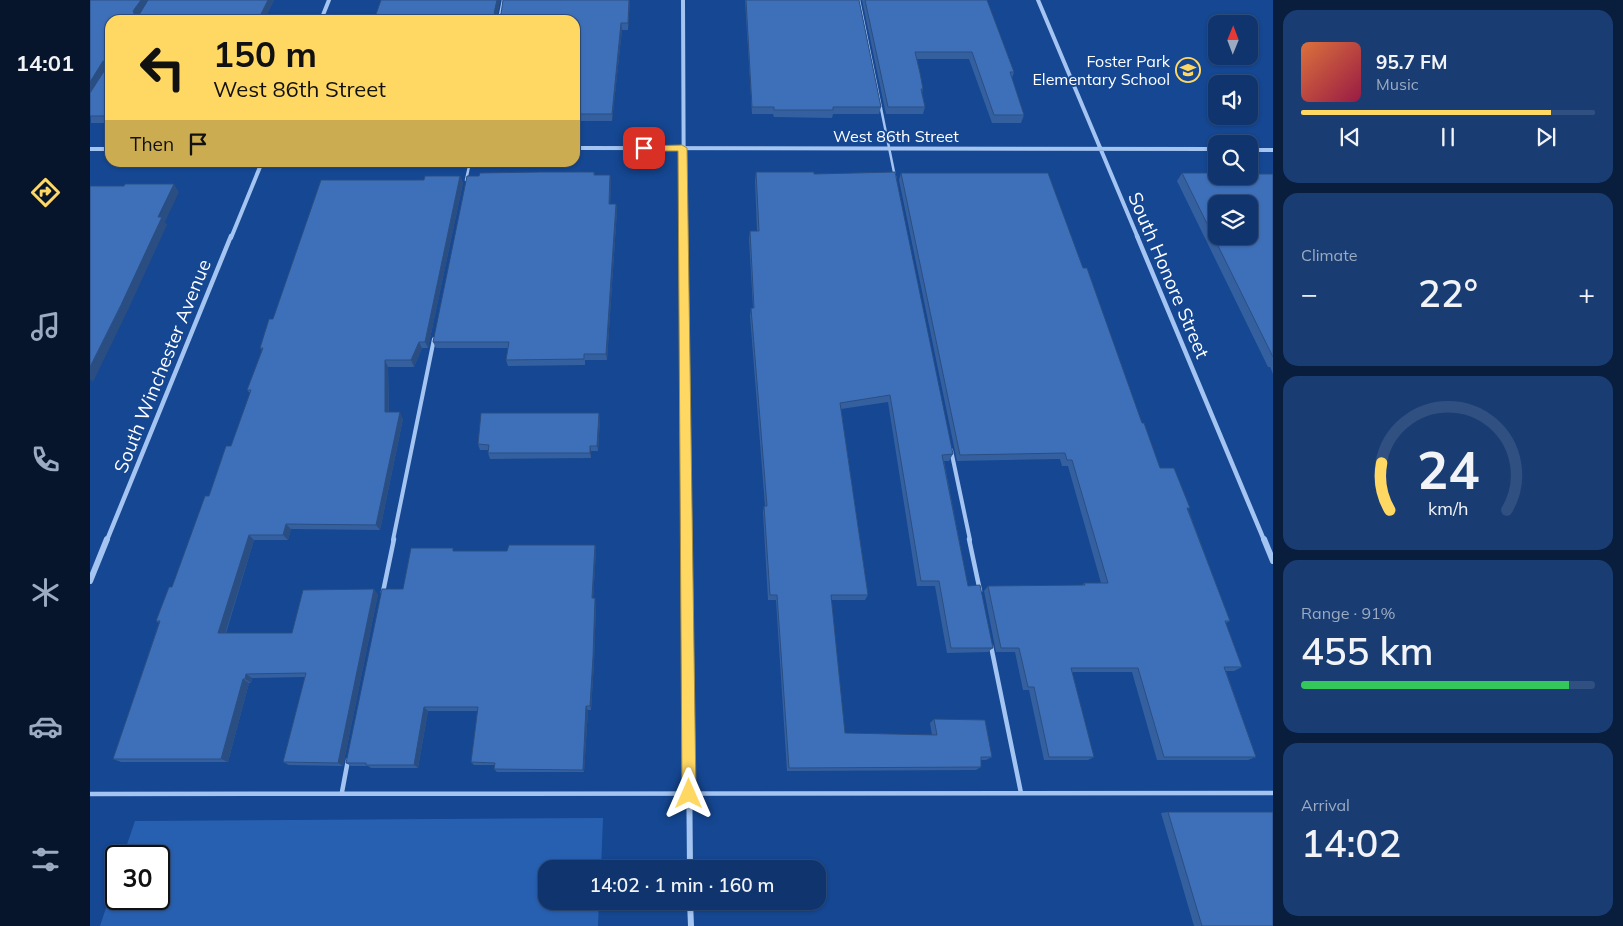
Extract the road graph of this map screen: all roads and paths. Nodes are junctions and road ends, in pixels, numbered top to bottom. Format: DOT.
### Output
graph roads {
  1 [pos="329,0"];
  2 [pos="503,0"];
  3 [pos="683,0"];
  4 [pos="859,0"];
  5 [pos="1038,0"];
  6 [pos="323,15"];
  7 [pos="500,15"];
  8 [pos="580,148"];
  9 [pos="682,148"];
  10 [pos="90,149"];
  11 [pos="105,149"];
  12 [pos="890,149"];
  13 [pos="1100,149"];
  14 [pos="1208,150"];
  15 [pos="1258,150"];
  16 [pos="1273,150"];
  17 [pos="260,167"];
  18 [pos="469,167"];
  19 [pos="896,182"];
  20 [pos="466,183"];
  21 [pos="434,338"];
  22 [pos="950,444"];
  23 [pos="1273,561"];
  24 [pos="90,581"];
  25 [pos="381,599"];
  26 [pos="981,599"];
  27 [pos="989,638"];
  28 [pos="350,754"];
  29 [pos="342,792"];
  30 [pos="1021,793"];
  31 [pos="1273,793"];
  32 [pos="90,794"];
  33 [pos="689,794"];
  34 [pos="690,860"];
  35 [pos="690,910"];
  36 [pos="691,926"];
  1 -- 6 [label="street"];
  2 -- 7 [label="lane"];
  3 -- 9 [label="street"];
  4 -- 12 [label="lane"];
  5 -- 13 [label="street, South Honore Street"];
  8 -- 9 [label="street, West 86th Street"];
  9 -- 12 [label="street, West 86th Street"];
  9 -- 33 [label="street"];
  10 -- 11 [label="street"];
  12 -- 13 [label="street, West 86th Street"];
  12 -- 19 [label="lane"];
  13 -- 14 [label="street, West 86th Street"];
  13 -- 23 [label="street, South Honore Street"];
  15 -- 16 [label="street"];
  17 -- 24 [label="street, South Winchester Avenue"];
  18 -- 20 [label="lane"];
  21 -- 25 [label="lane"];
  22 -- 26 [label="lane"];
  27 -- 30 [label="lane"];
  28 -- 29 [label="lane"];
  29 -- 32 [label="lane"];
  29 -- 33 [label="lane"];
  30 -- 31 [label="lane"];
  30 -- 33 [label="lane"];
  33 -- 34 [label="street"];
  35 -- 36 [label="street"];
}
